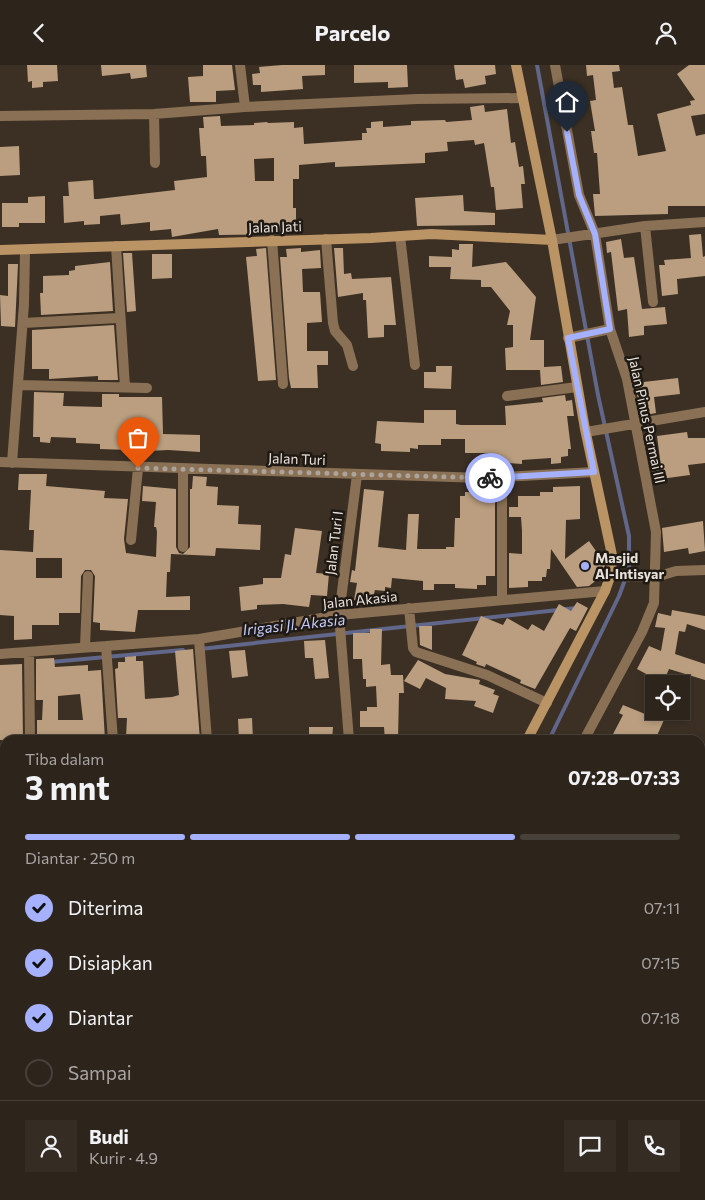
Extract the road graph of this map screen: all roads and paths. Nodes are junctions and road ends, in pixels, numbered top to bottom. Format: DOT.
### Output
graph roads {
  1 [pos="240,65"];
  2 [pos="516,65"];
  3 [pos="555,65"];
  4 [pos="523,98"];
  5 [pos="245,107"];
  6 [pos="154,114"];
  7 [pos="0,116"];
  8 [pos="155,163"];
  9 [pos="705,222"];
  10 [pos="644,226"];
  11 [pos="595,234"];
  12 [pos="400,236"];
  13 [pos="326,239"];
  14 [pos="272,240"];
  15 [pos="556,240"];
  16 [pos="116,246"];
  17 [pos="0,250"];
  18 [pos="25,251"];
  19 [pos="653,302"];
  20 [pos="119,318"];
  21 [pos="23,323"];
  22 [pos="610,329"];
  23 [pos="571,337"];
  24 [pos="415,365"];
  25 [pos="353,366"];
  26 [pos="283,384"];
  27 [pos="18,385"];
  28 [pos="125,387"];
  29 [pos="147,387"];
  30 [pos="577,387"];
  31 [pos="507,396"];
  32 [pos="705,412"];
  33 [pos="635,421"];
  34 [pos="590,431"];
  35 [pos="0,462"];
  36 [pos="12,463"];
  37 [pos="138,468"];
  38 [pos="183,469"];
  39 [pos="594,472"];
  40 [pos="357,475"];
  41 [pos="502,477"];
  42 [pos="131,540"];
  43 [pos="183,547"];
  44 [pos="705,570"];
  45 [pos="88,576"];
  46 [pos="615,576"];
  47 [pos="656,577"];
  48 [pos="605,591"];
  49 [pos="502,599"];
  50 [pos="410,608"];
  51 [pos="339,615"];
  52 [pos="199,639"];
  53 [pos="106,645"];
  54 [pos="85,646"];
  55 [pos="28,651"];
  56 [pos="0,654"];
  57 [pos="547,703"];
  58 [pos="30,735"];
  59 [pos="113,735"];
  60 [pos="207,735"];
  61 [pos="350,735"];
  62 [pos="530,735"];
  63 [pos="587,735"];
  1 -- 5 [label="street"];
  2 -- 4 [label="street"];
  3 -- 11 [label="street, Jalan Pinus Permai III"];
  4 -- 5 [label="street"];
  4 -- 15 [label="street"];
  5 -- 6 [label="street"];
  6 -- 7 [label="street"];
  6 -- 8 [label="street"];
  9 -- 10 [label="street"];
  10 -- 11 [label="street"];
  10 -- 19 [label="street"];
  11 -- 15 [label="street"];
  11 -- 22 [label="street, Jalan Pinus Permai III"];
  12 -- 13 [label="street, Jalan Jati"];
  12 -- 15 [label="street, Jalan Jati"];
  12 -- 24 [label="street"];
  13 -- 14 [label="street, Jalan Jati"];
  13 -- 25 [label="street"];
  14 -- 16 [label="street, Jalan Jati"];
  14 -- 26 [label="street"];
  15 -- 23 [label="street"];
  16 -- 18 [label="street, Jalan Jati"];
  16 -- 20 [label="street"];
  17 -- 18 [label="street, Jalan Jati"];
  18 -- 21 [label="street"];
  20 -- 21 [label="street"];
  20 -- 28 [label="street"];
  21 -- 27 [label="street"];
  22 -- 23 [label="street"];
  22 -- 33 [label="street, Jalan Pinus Permai III"];
  23 -- 30 [label="street"];
  27 -- 28 [label="street"];
  27 -- 36 [label="street"];
  28 -- 29 [label="street"];
  30 -- 31 [label="street"];
  30 -- 34 [label="street"];
  32 -- 33 [label="street"];
  33 -- 34 [label="street"];
  33 -- 47 [label="street, Jalan Pinus Permai III"];
  34 -- 39 [label="street"];
  35 -- 36 [label="street, Jalan Turi"];
  36 -- 37 [label="street, Jalan Turi"];
  37 -- 38 [label="street, Jalan Turi"];
  37 -- 42 [label="street"];
  38 -- 40 [label="street, Jalan Turi"];
  38 -- 43 [label="street"];
  39 -- 41 [label="street, Jalan Turi"];
  39 -- 46 [label="street"];
  40 -- 41 [label="street, Jalan Turi"];
  40 -- 51 [label="street, Jalan Turi I"];
  41 -- 49 [label="street"];
  44 -- 47 [label="street"];
  45 -- 54 [label="street"];
  46 -- 47 [label="street"];
  46 -- 48 [label="street"];
  47 -- 63 [label="street, Jalan Pinus Permai III"];
  48 -- 49 [label="street, Jalan Akasia"];
  48 -- 57 [label="street"];
  49 -- 50 [label="street, Jalan Akasia"];
  50 -- 51 [label="street, Jalan Akasia"];
  50 -- 57 [label="street"];
  51 -- 52 [label="street, Jalan Akasia"];
  51 -- 61 [label="street, Jalan Turi I"];
  52 -- 53 [label="street, Jalan Akasia"];
  52 -- 60 [label="street"];
  53 -- 54 [label="street, Jalan Akasia"];
  53 -- 59 [label="street"];
  54 -- 55 [label="street, Jalan Akasia"];
  55 -- 56 [label="street, Jalan Akasia"];
  55 -- 58 [label="street"];
  57 -- 62 [label="street"];
}
